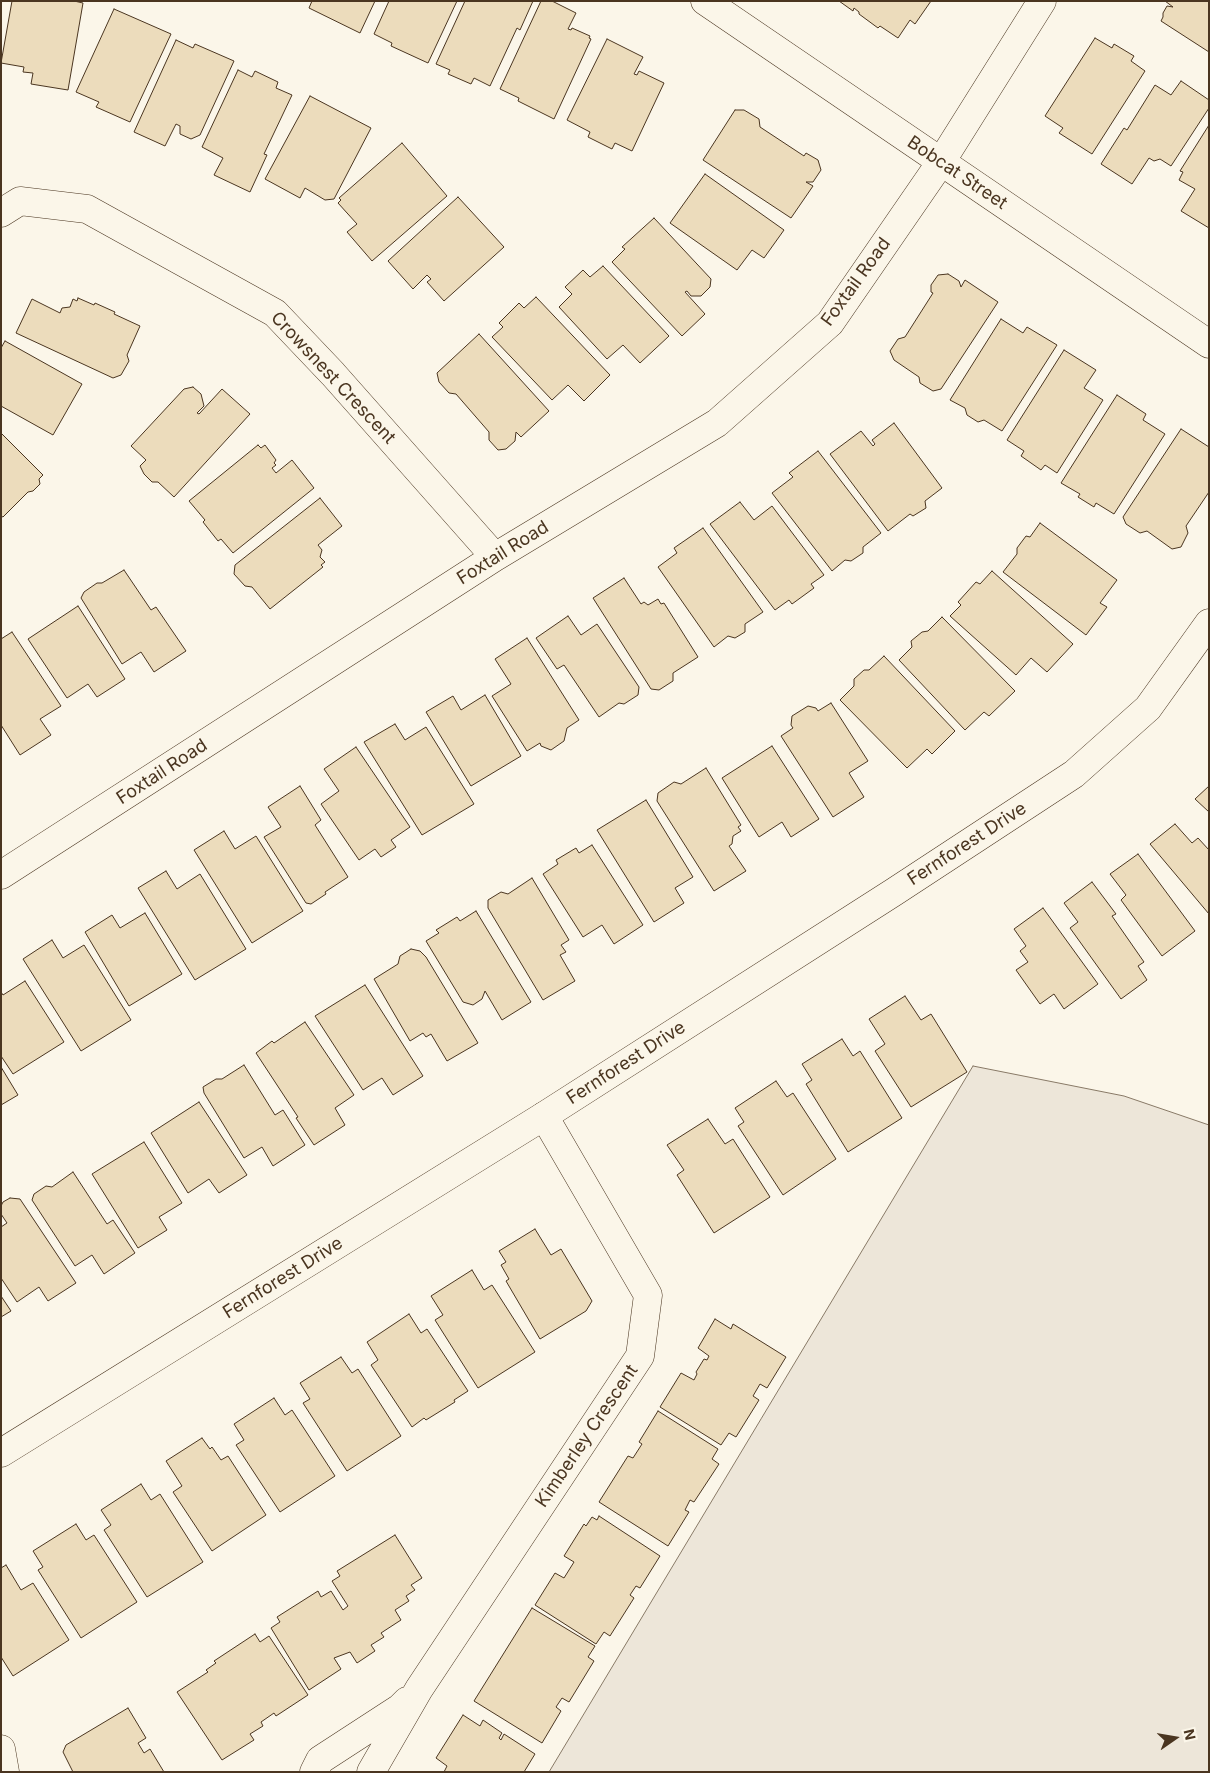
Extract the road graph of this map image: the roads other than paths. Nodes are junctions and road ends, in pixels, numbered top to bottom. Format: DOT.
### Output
graph roads {
  1 [pos="706,1"];
  2 [pos="1042,1"];
  3 [pos="941,162"];
  4 [pos="1,213"];
  5 [pos="1209,344"];
  6 [pos="496,557"];
  7 [pos="1209,623"];
  8 [pos="1,875"];
  9 [pos="544,1116"];
  10 [pos="1,1453"];
  11 [pos="419,1689"];
  12 [pos="1,1749"];
  13 [pos="5,1772"];
  14 [pos="314,1772"];
  15 [pos="371,1772"];
  1 -- 3 [label="street, Bobcat Street"];
  2 -- 3 [label="street, Foxtail Road"];
  3 -- 5 [label="street, Bobcat Street"];
  3 -- 6 [label="street, Foxtail Road"];
  4 -- 6 [label="street, Crowsnest Crescent"];
  6 -- 8 [label="street, Foxtail Road"];
  7 -- 9 [label="street, Fernforest Drive"];
  9 -- 10 [label="street, Fernforest Drive"];
  9 -- 11 [label="street, Kimberley Crescent"];
  11 -- 14 [label="street, Kimberley Crescent"];
  11 -- 15 [label="street, Kimberley Crescent"];
  12 -- 13 [label="street"];
}
